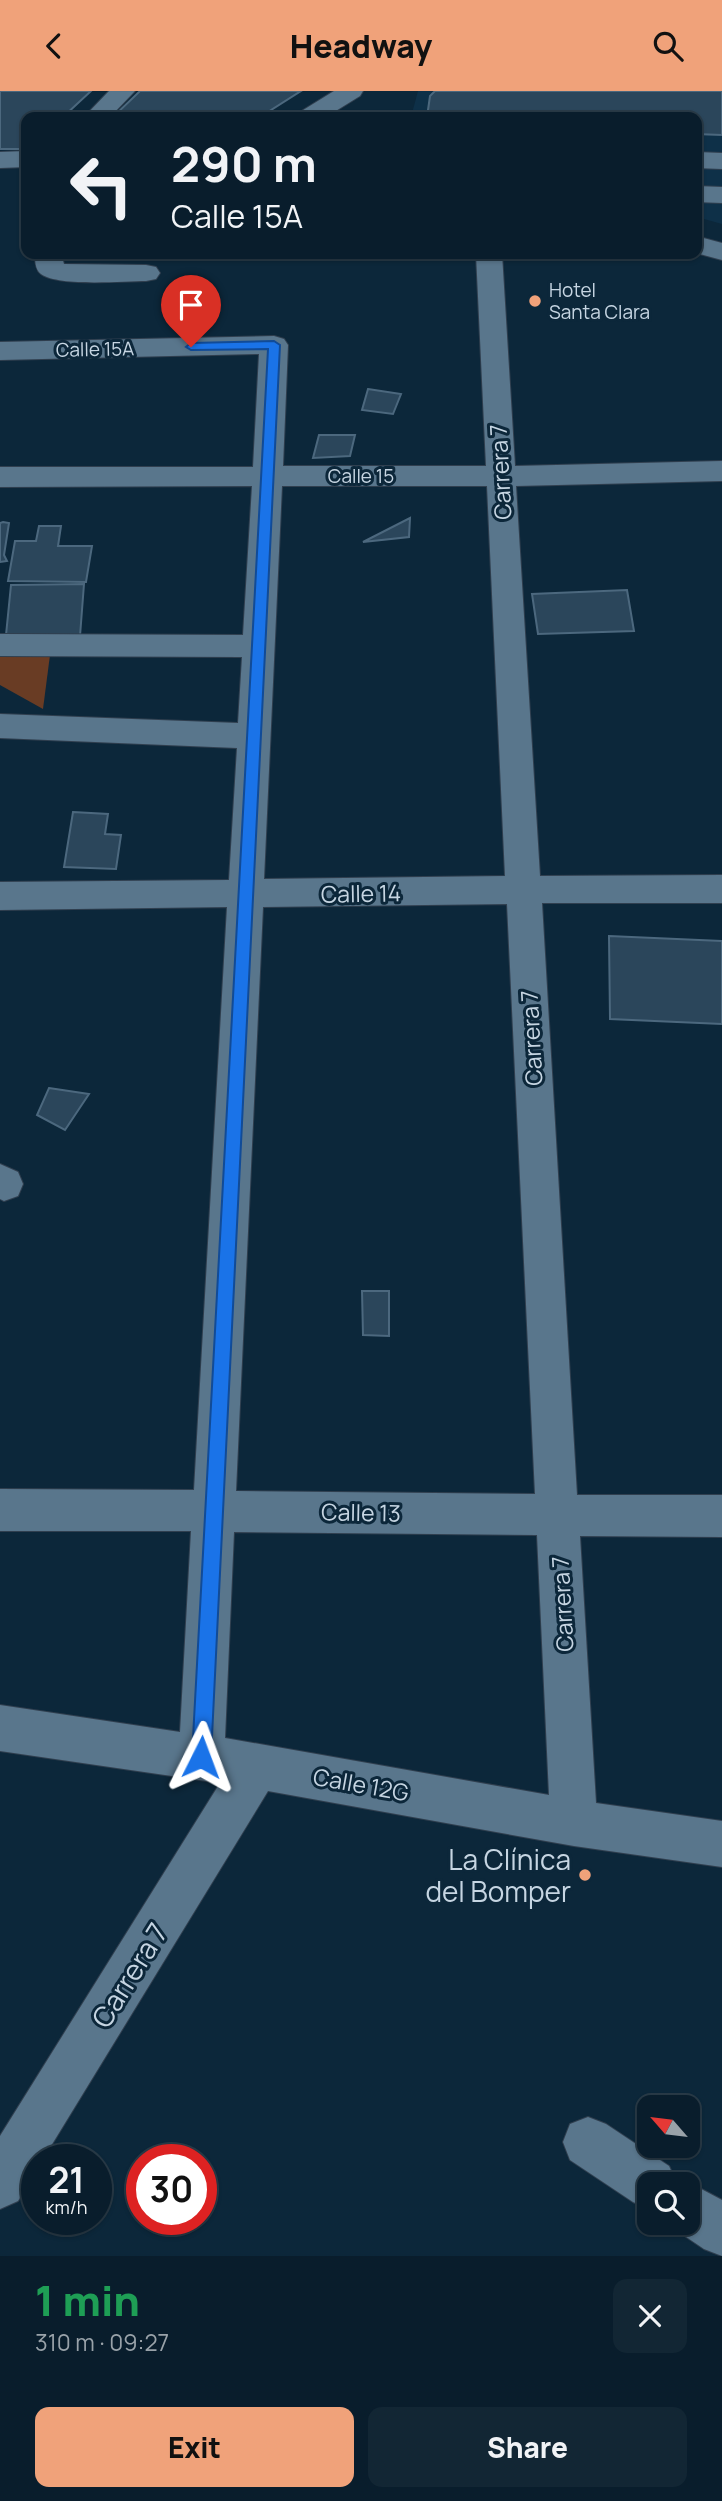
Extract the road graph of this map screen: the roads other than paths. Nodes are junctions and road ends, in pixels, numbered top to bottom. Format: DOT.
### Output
graph roads {
  1 [pos="122,91"];
  2 [pos="351,91"];
  3 [pos="101,112"];
  4 [pos="317,112"];
  5 [pos="21,159"];
  6 [pos="0,160"];
  7 [pos="702,160"];
  8 [pos="722,161"];
  9 [pos="702,194"];
  10 [pos="722,195"];
  11 [pos="702,246"];
  12 [pos="722,252"];
  13 [pos="49,259"];
  14 [pos="489,259"];
  15 [pos="146,273"];
  16 [pos="0,351"];
  17 [pos="722,471"];
  18 [pos="267,476"];
  19 [pos="500,476"];
  20 [pos="0,477"];
  21 [pos="0,645"];
  22 [pos="258,646"];
  23 [pos="0,726"];
  24 [pos="254,736"];
  25 [pos="523,888"];
  26 [pos="722,889"];
  27 [pos="245,895"];
  28 [pos="0,896"];
  29 [pos="213,1509"];
  30 [pos="0,1510"];
  31 [pos="557,1516"];
  32 [pos="722,1517"];
  33 [pos="0,1728"];
  34 [pos="201,1757"];
  35 [pos="257,1766"];
  36 [pos="574,1823"];
  37 [pos="722,1844"];
  38 [pos="588,2142"];
  39 [pos="637,2175"];
  40 [pos="0,2183"];
  41 [pos="700,2216"];
  42 [pos="722,2231"];
  1 -- 3 [label="street"];
  2 -- 4 [label="street"];
  5 -- 6 [label="street"];
  7 -- 8 [label="street"];
  9 -- 10 [label="street"];
  11 -- 12 [label="street"];
  13 -- 15 [label="street"];
  14 -- 19 [label="street, Carrera 7"];
  16 -- 18 [label="street, Calle 15A"];
  17 -- 19 [label="street, Calle 15"];
  18 -- 19 [label="street, Calle 15"];
  18 -- 20 [label="street, Calle 15"];
  18 -- 22 [label="street"];
  19 -- 25 [label="street, Carrera 7"];
  21 -- 22 [label="street"];
  22 -- 24 [label="street"];
  23 -- 24 [label="street"];
  24 -- 27 [label="street"];
  25 -- 26 [label="street, Calle 14"];
  25 -- 27 [label="street, Calle 14"];
  25 -- 31 [label="street, Carrera 7"];
  27 -- 28 [label="street, Calle 14"];
  27 -- 29 [label="street"];
  29 -- 30 [label="street, Calle 13"];
  29 -- 31 [label="street, Calle 13"];
  29 -- 34 [label="street"];
  31 -- 32 [label="street, Calle 13"];
  31 -- 36 [label="street, Carrera 7"];
  33 -- 34 [label="street, Calle 12G"];
  34 -- 35 [label="street, Calle 12G"];
  35 -- 36 [label="street, Calle 12G"];
  35 -- 40 [label="street, Carrera 7"];
  36 -- 37 [label="street, Calle 12G"];
  38 -- 39 [label="street"];
  41 -- 42 [label="street"];
}
